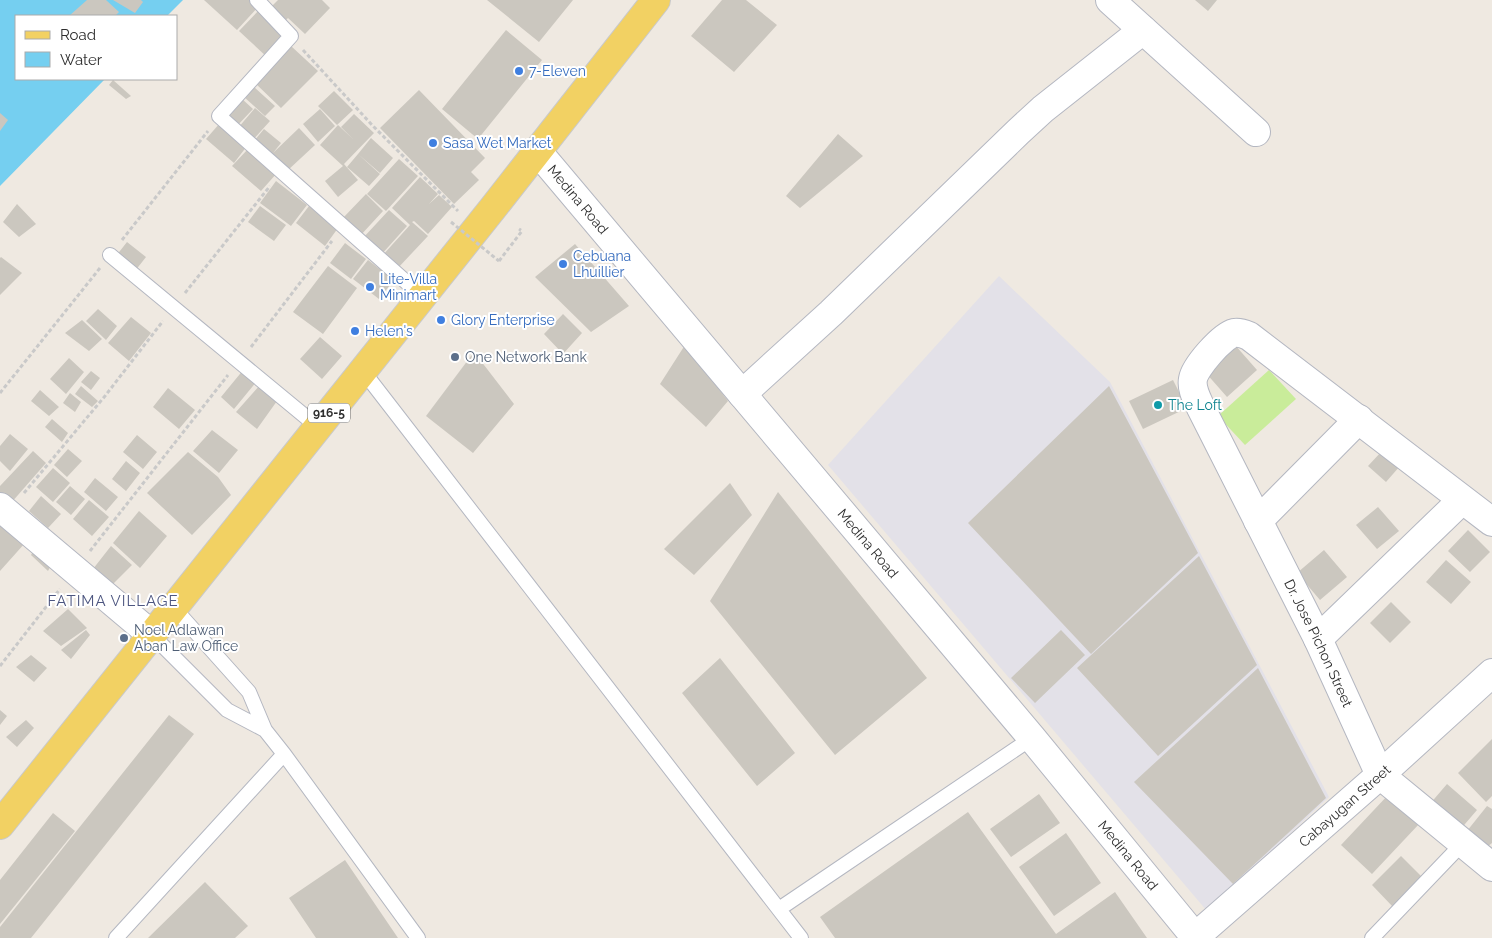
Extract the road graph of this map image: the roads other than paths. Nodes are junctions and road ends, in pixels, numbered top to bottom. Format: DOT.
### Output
graph roads {
  1 [pos="257,0"];
  2 [pos="656,0"];
  3 [pos="1110,0"];
  4 [pos="1143,30"];
  5 [pos="1256,132"];
  6 [pos="538,152"];
  7 [pos="110,255"];
  8 [pos="422,296"];
  9 [pos="363,371"];
  10 [pos="742,394"];
  11 [pos="1358,419"];
  12 [pos="318,427"];
  13 [pos="1462,500"];
  14 [pos="4,510"];
  15 [pos="1258,521"];
  16 [pos="1492,522"];
  17 [pos="174,608"];
  18 [pos="152,634"];
  19 [pos="1318,639"];
  20 [pos="1492,672"];
  21 [pos="265,730"];
  22 [pos="1032,738"];
  23 [pos="284,754"];
  24 [pos="1380,775"];
  25 [pos="0,825"];
  26 [pos="1462,844"];
  27 [pos="1492,867"];
  28 [pos="779,909"];
  29 [pos="1195,937"];
  30 [pos="116,938"];
  31 [pos="418,938"];
  32 [pos="801,938"];
  33 [pos="1372,938"];
  1 -- 8 [label="lane"];
  2 -- 6 [label="main road, 916-5"];
  3 -- 4 [label="street"];
  4 -- 5 [label="street"];
  4 -- 10 [label="street"];
  6 -- 8 [label="main road, 916-5"];
  6 -- 10 [label="street, Medina Road"];
  7 -- 12 [label="lane"];
  8 -- 9 [label="main road, 916-5"];
  9 -- 12 [label="main road, 916-5"];
  9 -- 28 [label="lane"];
  10 -- 22 [label="street, Medina Road"];
  11 -- 13 [label="street"];
  11 -- 15 [label="street"];
  11 -- 15 [label="street, Dr. Jose Pichon Street"];
  12 -- 17 [label="main road, 916-5"];
  13 -- 16 [label="street"];
  13 -- 19 [label="street"];
  14 -- 18 [label="street"];
  15 -- 19 [label="street, Dr. Jose Pichon Street"];
  17 -- 18 [label="main road, 916-5"];
  17 -- 21 [label="lane"];
  18 -- 21 [label="lane"];
  18 -- 25 [label="main road, 916-5"];
  19 -- 24 [label="street, Dr. Jose Pichon Street"];
  20 -- 24 [label="street, Cabayugan Street"];
  21 -- 23 [label="lane"];
  22 -- 28 [label="lane"];
  22 -- 29 [label="street, Medina Road"];
  23 -- 30 [label="lane"];
  23 -- 31 [label="lane"];
  24 -- 26 [label="street, Dr. Jose Pichon Street"];
  24 -- 29 [label="street, Cabayugan Street"];
  26 -- 27 [label="street, Dr. Jose Pichon Street"];
  26 -- 33 [label="lane"];
  28 -- 32 [label="lane"];
}
